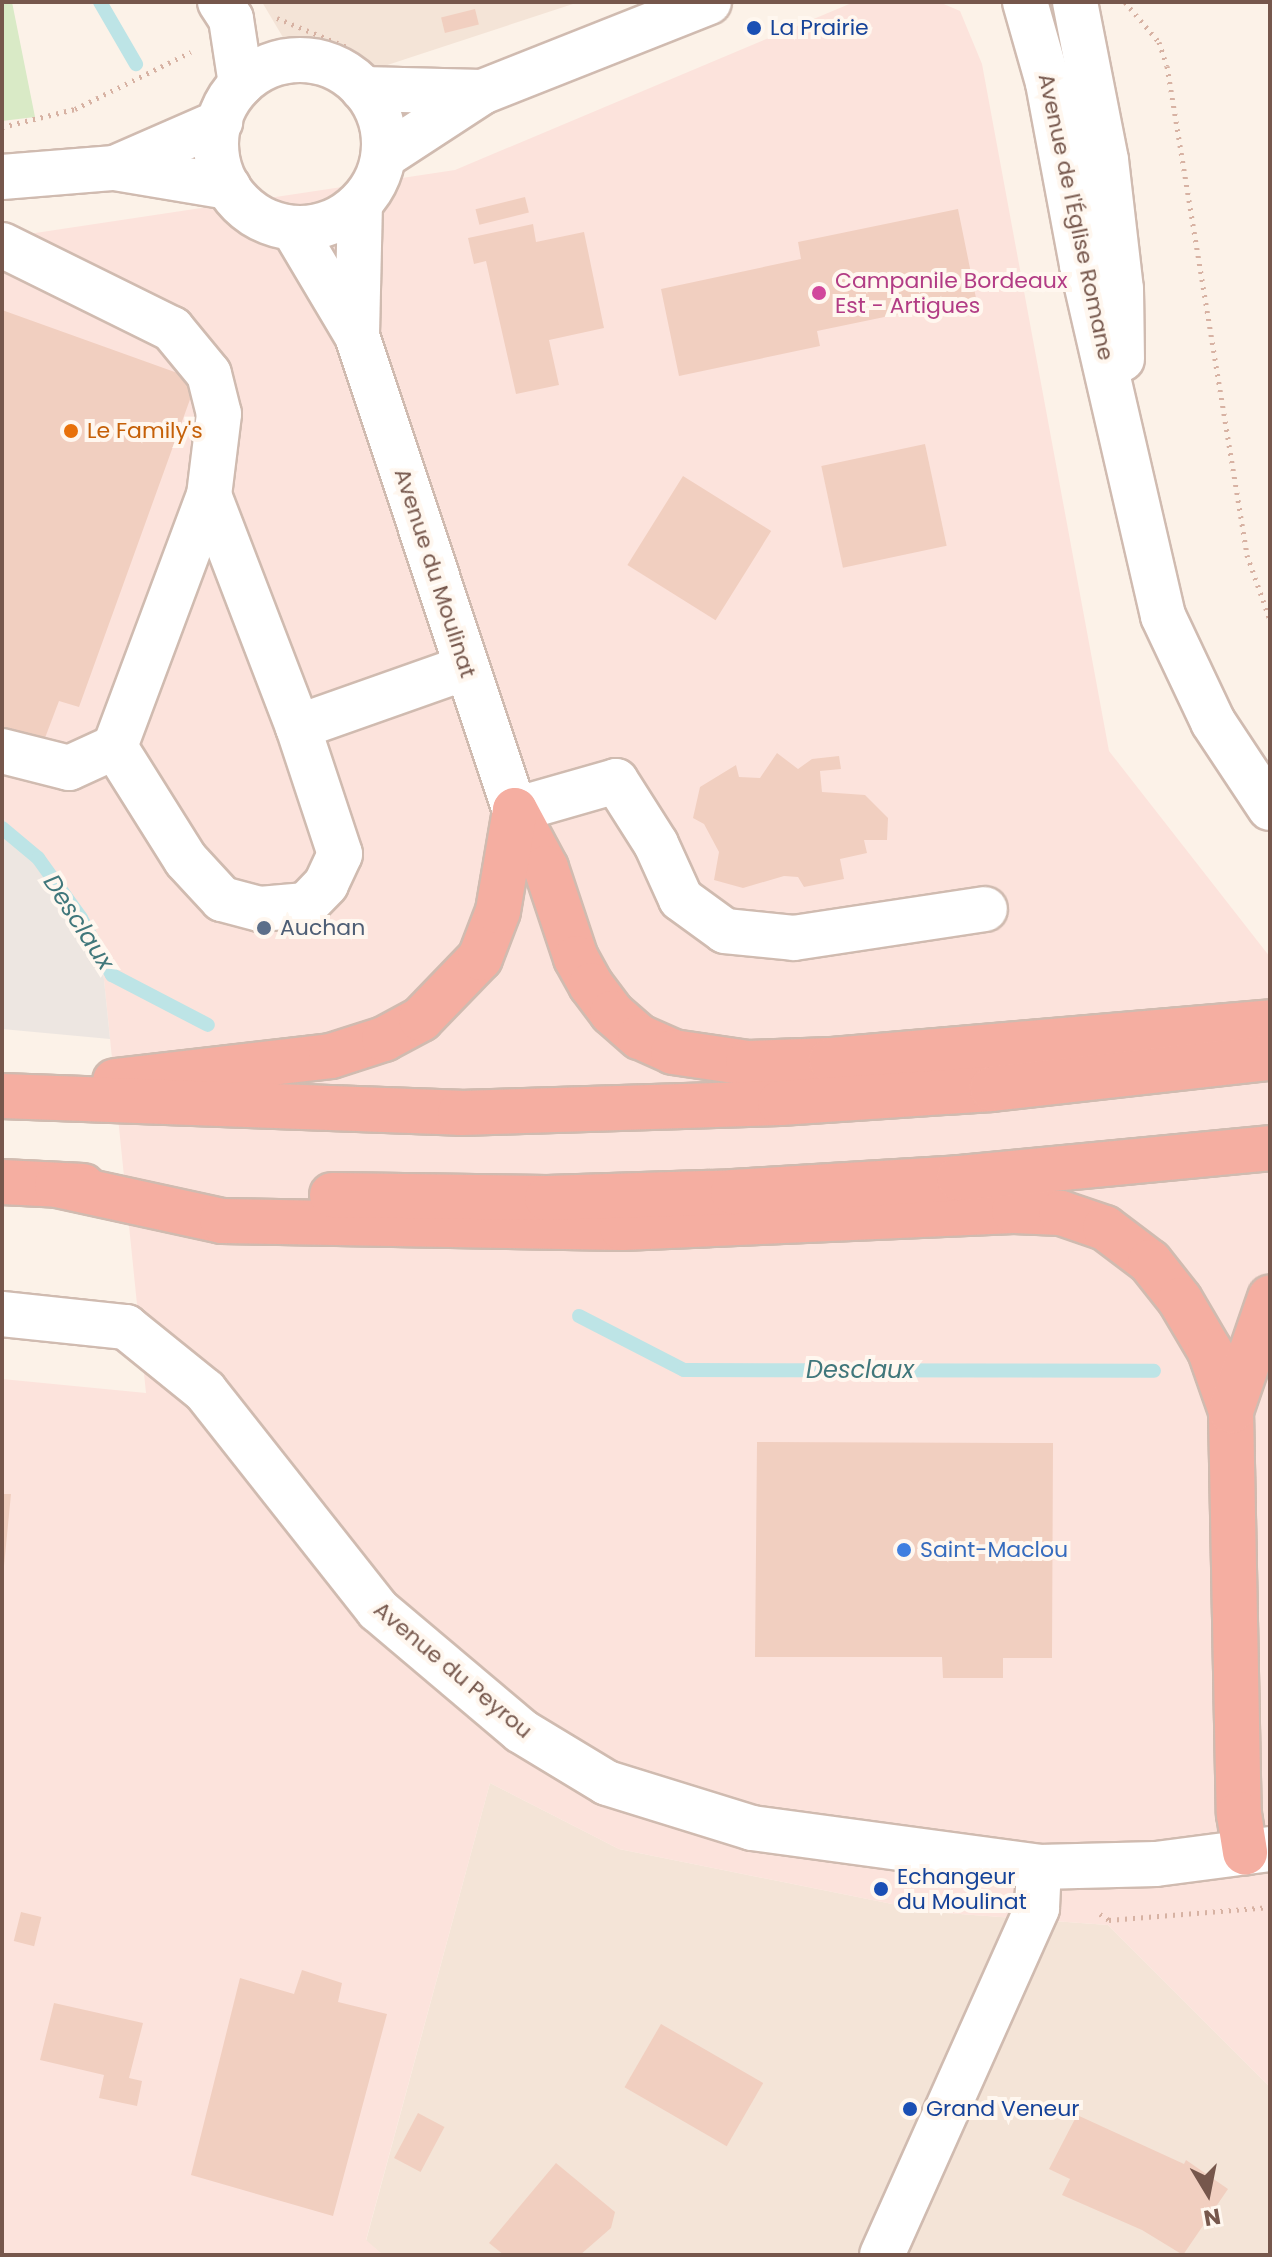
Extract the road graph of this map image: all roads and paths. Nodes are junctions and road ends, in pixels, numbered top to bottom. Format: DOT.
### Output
graph roads {
  1 [pos="709,2"];
  2 [pos="1025,2"];
  3 [pos="1075,2"];
  4 [pos="1125,2"];
  5 [pos="226,10"];
  6 [pos="296,60"];
  7 [pos="241,84"];
  8 [pos="363,89"];
  9 [pos="114,92"];
  10 [pos="482,92"];
  11 [pos="220,122"];
  12 [pos="2,127"];
  13 [pos="384,156"];
  14 [pos="115,168"];
  15 [pos="2,177"];
  16 [pos="228,187"];
  17 [pos="360,204"];
  18 [pos="293,228"];
  19 [pos="2,245"];
  20 [pos="357,336"];
  21 [pos="1123,433"];
  22 [pos="209,495"];
  23 [pos="1270,620"];
  24 [pos="467,667"];
  25 [pos="298,727"];
  26 [pos="115,747"];
  27 [pos="2,751"];
  28 [pos="1270,808"];
  29 [pos="515,810"];
  30 [pos="985,909"];
  31 [pos="1270,1022"];
  32 [pos="1270,1058"];
  33 [pos="2,1094"];
  34 [pos="1270,1148"];
  35 [pos="2,1182"];
  36 [pos="57,1185"];
  37 [pos="1270,1298"];
  38 [pos="2,1314"];
  39 [pos="1231,1411"];
  40 [pos="1258,1851"];
  41 [pos="1039,1867"];
  42 [pos="882,2255"];
  1 -- 10 [label="street"];
  2 -- 21 [label="street, Avenue de l'Église Romane"];
  3 -- 21 [label="street, Avenue de l'Église Romane"];
  4 -- 23 [label="path"];
  5 -- 6 [label="street"];
  5 -- 7 [label="street"];
  6 -- 7 [label="street"];
  6 -- 8 [label="street"];
  7 -- 11 [label="street"];
  8 -- 10 [label="street"];
  8 -- 13 [label="street"];
  9 -- 12 [label="path"];
  10 -- 13 [label="street"];
  11 -- 14 [label="street"];
  11 -- 16 [label="street"];
  13 -- 17 [label="street"];
  14 -- 15 [label="street"];
  14 -- 16 [label="street"];
  16 -- 18 [label="street"];
  17 -- 18 [label="street"];
  17 -- 20 [label="street, Avenue du Moulinat"];
  18 -- 20 [label="street, Avenue du Moulinat"];
  19 -- 22 [label="street"];
  20 -- 24 [label="street, Avenue du Moulinat"];
  21 -- 28 [label="street, Avenue de l'Église Romane"];
  22 -- 25 [label="street"];
  22 -- 26 [label="street"];
  24 -- 25 [label="street"];
  24 -- 29 [label="street, Avenue du Moulinat"];
  25 -- 26 [label="street"];
  26 -- 27 [label="street"];
  29 -- 30 [label="street"];
  29 -- 31 [label="highway"];
  29 -- 33 [label="highway"];
  32 -- 33 [label="highway"];
  34 -- 36 [label="highway"];
  35 -- 36 [label="highway"];
  36 -- 39 [label="highway"];
  37 -- 39 [label="highway"];
  38 -- 41 [label="street, Avenue du Peyrou"];
  39 -- 40 [label="highway"];
  40 -- 41 [label="street, Avenue du Peyrou"];
  41 -- 42 [label="street"];
}
